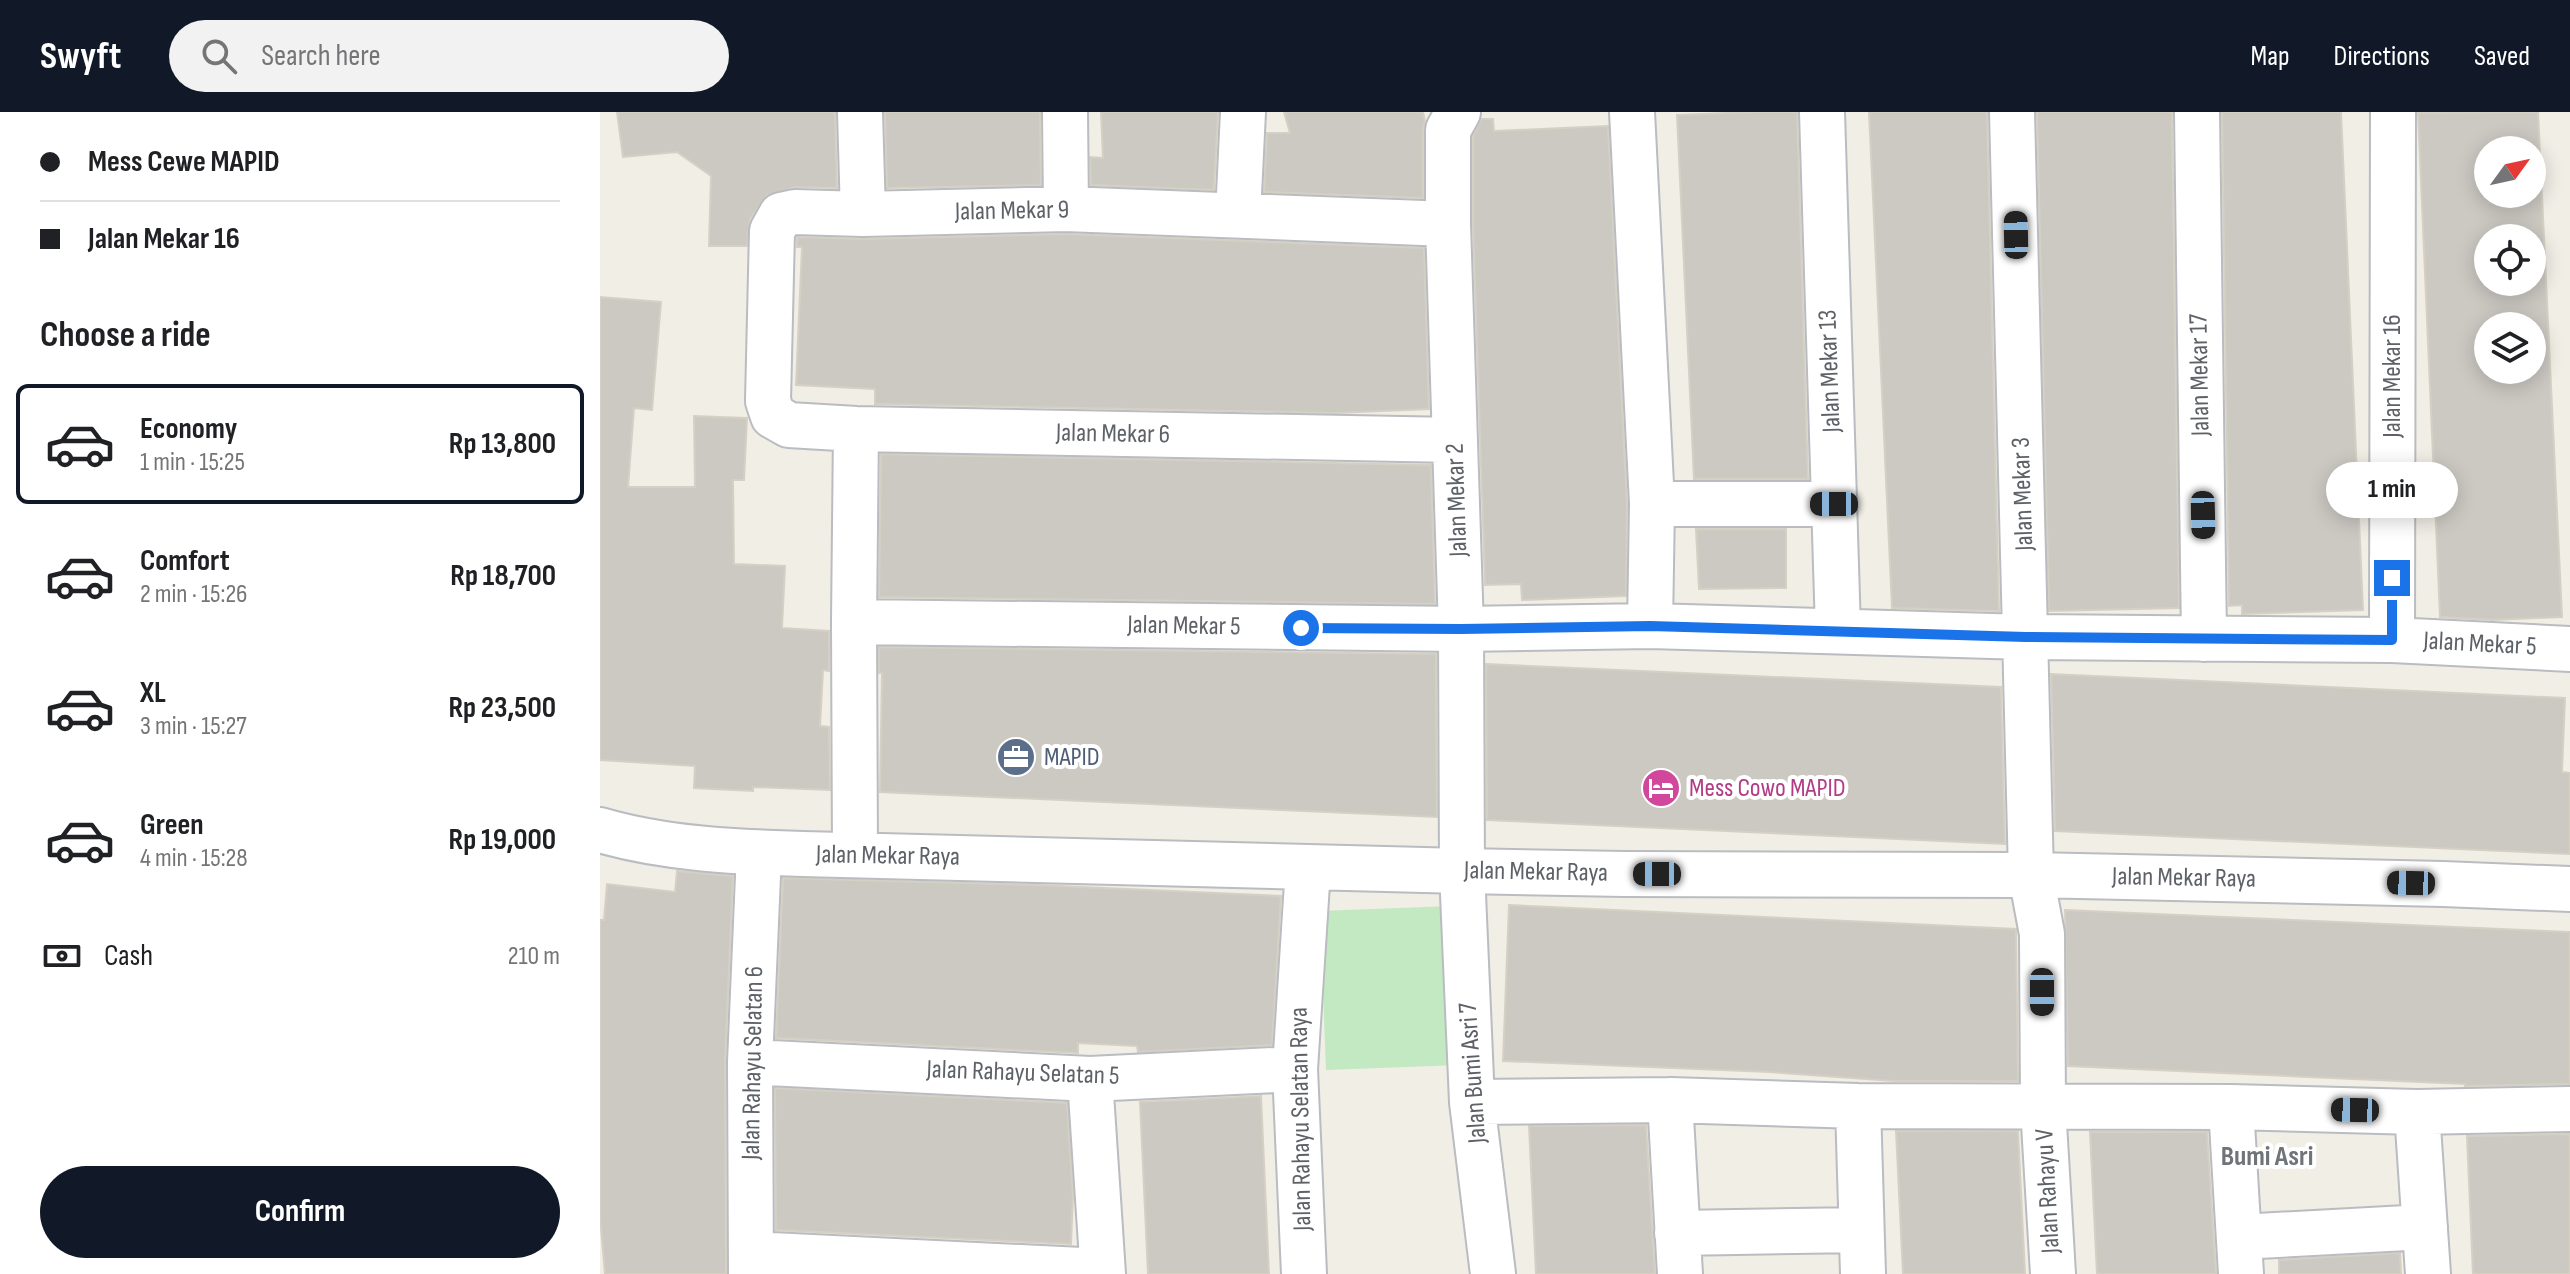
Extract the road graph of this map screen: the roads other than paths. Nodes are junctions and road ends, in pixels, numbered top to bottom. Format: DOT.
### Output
graph roads {
  1 [pos="860,112"];
  2 [pos="1065,112"];
  3 [pos="1243,112"];
  4 [pos="1632,112"];
  5 [pos="1822,112"];
  6 [pos="2012,112"];
  7 [pos="2197,112"];
  8 [pos="2393,112"];
  9 [pos="1453,121"];
  10 [pos="1066,209"];
  11 [pos="863,214"];
  12 [pos="1238,215"];
  13 [pos="1448,224"];
  14 [pos="773,416"];
  15 [pos="856,429"];
  16 [pos="1455,440"];
  17 [pos="1652,504"];
  18 [pos="1834,504"];
  19 [pos="854,622"];
  20 [pos="1650,626"];
  21 [pos="1461,629"];
  22 [pos="1838,630"];
  23 [pos="2026,637"];
  24 [pos="2204,639"];
  25 [pos="2392,640"];
  26 [pos="2570,649"];
  27 [pos="600,830"];
  28 [pos="759,853"];
  29 [pos="855,855"];
  30 [pos="1308,868"];
  31 [pos="1462,871"];
  32 [pos="2031,875"];
  33 [pos="2570,889"];
  34 [pos="750,1062"];
  35 [pos="1295,1069"];
  36 [pos="1090,1079"];
  37 [pos="1670,1100"];
  38 [pos="1472,1102"];
  39 [pos="1858,1106"];
  40 [pos="2043,1107"];
  41 [pos="2231,1107"];
  42 [pos="2570,1109"];
  43 [pos="2417,1112"];
  44 [pos="2425,1227"];
  45 [pos="1860,1230"];
  46 [pos="1678,1254"];
  47 [pos="2240,1255"];
  48 [pos="751,1264"];
  49 [pos="1103,1272"];
  50 [pos="1304,1274"];
  51 [pos="1493,1274"];
  52 [pos="1863,1274"];
  53 [pos="2053,1274"];
  54 [pos="2428,1274"];
  1 -- 11 [label="street"];
  2 -- 10 [label="street"];
  3 -- 12 [label="street"];
  4 -- 17 [label="street"];
  5 -- 18 [label="street, Jalan Mekar 13"];
  6 -- 23 [label="street, Jalan Mekar 3"];
  7 -- 24 [label="street, Jalan Mekar 17"];
  8 -- 25 [label="street, Jalan Mekar 16"];
  9 -- 13 [label="street, Jalan Mekar 2"];
  10 -- 11 [label="street, Jalan Mekar 9"];
  10 -- 12 [label="street, Jalan Mekar 9"];
  11 -- 14 [label="street, Jalan Mekar 9"];
  12 -- 13 [label="street, Jalan Mekar 9"];
  13 -- 16 [label="street, Jalan Mekar 2"];
  14 -- 15 [label="street, Jalan Mekar 6"];
  15 -- 16 [label="street, Jalan Mekar 6"];
  15 -- 19 [label="street"];
  16 -- 21 [label="street, Jalan Mekar 2"];
  17 -- 18 [label="street"];
  17 -- 20 [label="street"];
  18 -- 22 [label="street, Jalan Mekar 13"];
  19 -- 21 [label="street, Jalan Mekar 5"];
  19 -- 29 [label="street"];
  20 -- 21 [label="street, Jalan Mekar 5"];
  20 -- 22 [label="street, Jalan Mekar 5"];
  21 -- 31 [label="street, Jalan Mekar 2"];
  22 -- 23 [label="street, Jalan Mekar 5"];
  23 -- 24 [label="street, Jalan Mekar 5"];
  23 -- 32 [label="street, Jalan Mekar 3"];
  24 -- 25 [label="street, Jalan Mekar 5"];
  25 -- 26 [label="street, Jalan Mekar 5"];
  27 -- 28 [label="street, Jalan Mekar Raya"];
  28 -- 29 [label="street, Jalan Mekar Raya"];
  28 -- 34 [label="street, Jalan Rahayu Selatan 6"];
  29 -- 30 [label="street, Jalan Mekar Raya"];
  30 -- 31 [label="street, Jalan Mekar Raya"];
  30 -- 35 [label="street, Jalan Rahayu Selatan Raya"];
  31 -- 32 [label="street, Jalan Mekar Raya"];
  31 -- 38 [label="street, Jalan Bumi Asri 7"];
  32 -- 33 [label="street, Jalan Mekar Raya"];
  32 -- 40 [label="street, Jalan Rahayu V"];
  34 -- 36 [label="street, Jalan Rahayu Selatan 5"];
  34 -- 48 [label="street, Jalan Rahayu Selatan 6"];
  35 -- 36 [label="street, Jalan Rahayu Selatan 5"];
  35 -- 50 [label="street, Jalan Rahayu Selatan Raya"];
  36 -- 49 [label="street"];
  37 -- 38 [label="street"];
  37 -- 39 [label="street"];
  37 -- 46 [label="street"];
  38 -- 51 [label="street, Jalan Bumi Asri 7"];
  39 -- 40 [label="street"];
  39 -- 45 [label="street"];
  40 -- 41 [label="street"];
  40 -- 53 [label="street, Jalan Rahayu V"];
  41 -- 43 [label="street"];
  41 -- 47 [label="street"];
  42 -- 43 [label="street"];
  43 -- 44 [label="street"];
  44 -- 47 [label="street"];
  44 -- 54 [label="street"];
  45 -- 46 [label="street"];
  45 -- 52 [label="street"];
  48 -- 49 [label="street"];
}
